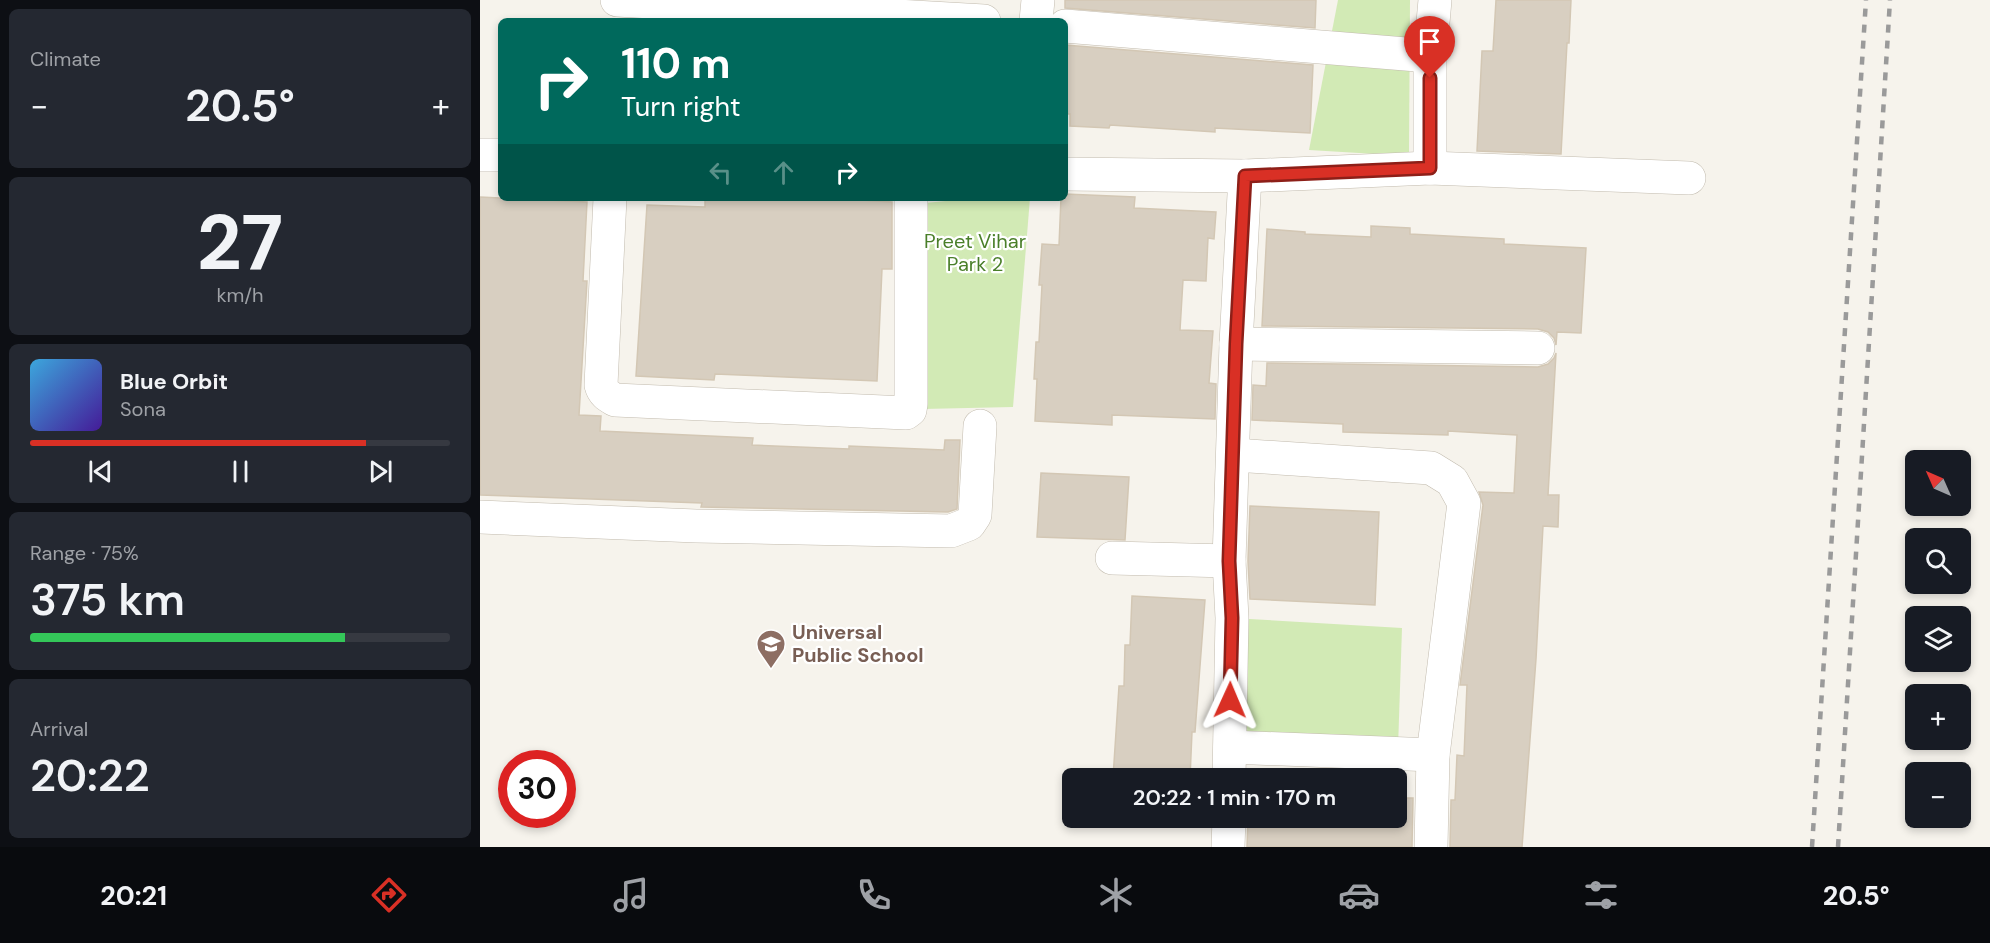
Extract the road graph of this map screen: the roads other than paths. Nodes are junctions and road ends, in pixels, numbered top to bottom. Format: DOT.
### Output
graph roads {
  1 [pos="617,0"];
  2 [pos="1038,0"];
  3 [pos="1435,0"];
  4 [pos="882,12"];
  5 [pos="617,18"];
  6 [pos="950,18"];
  7 [pos="1036,18"];
  8 [pos="1068,26"];
  9 [pos="1430,56"];
  10 [pos="480,154"];
  11 [pos="498,155"];
  12 [pos="1430,168"];
  13 [pos="1068,174"];
  14 [pos="1245,176"];
  15 [pos="1689,178"];
  16 [pos="610,201"];
  17 [pos="911,201"];
  18 [pos="1236,344"];
  19 [pos="1538,348"];
  20 [pos="980,426"];
  21 [pos="1234,455"];
  22 [pos="480,517"];
  23 [pos="1112,558"];
  24 [pos="1229,561"];
  25 [pos="1433,755"];
  26 [pos="1230,763"];
  27 [pos="1229,828"];
  28 [pos="1228,847"];
  29 [pos="1431,847"];
  1 -- 4 [label="street"];
  1 -- 5 [label="street"];
  2 -- 7 [label="street"];
  3 -- 9 [label="street"];
  4 -- 6 [label="street"];
  8 -- 9 [label="street"];
  9 -- 12 [label="street"];
  10 -- 11 [label="street"];
  12 -- 14 [label="street"];
  12 -- 15 [label="street"];
  13 -- 14 [label="street"];
  14 -- 18 [label="street"];
  16 -- 17 [label="street"];
  18 -- 19 [label="street"];
  18 -- 21 [label="street"];
  20 -- 22 [label="street"];
  21 -- 24 [label="street"];
  21 -- 25 [label="street"];
  23 -- 24 [label="street"];
  24 -- 26 [label="street"];
  25 -- 26 [label="street"];
  25 -- 29 [label="street"];
  27 -- 28 [label="street"];
}
